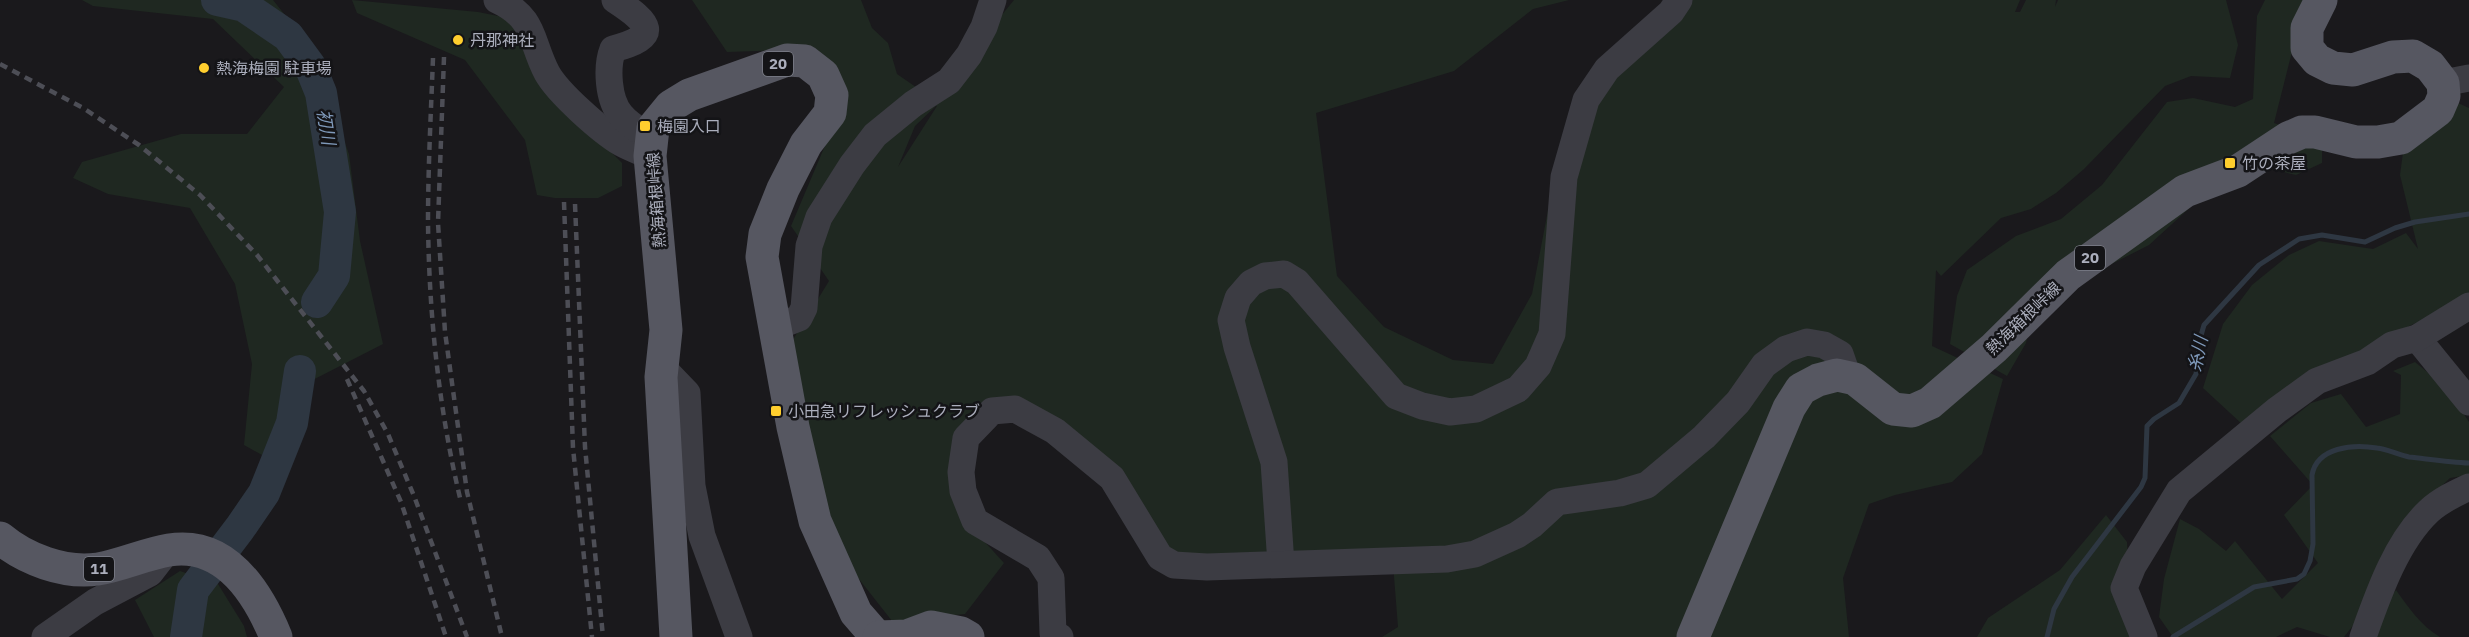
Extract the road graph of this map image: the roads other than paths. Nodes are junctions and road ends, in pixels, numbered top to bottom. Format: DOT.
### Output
graph roads {
  1 [pos="497,0"];
  2 [pos="615,0"];
  3 [pos="993,0"];
  4 [pos="1679,0"];
  5 [pos="2321,0"];
  6 [pos="2456,80"];
  7 [pos="651,148"];
  8 [pos="2469,306"];
  9 [pos="776,327"];
  10 [pos="2417,338"];
  11 [pos="662,367"];
  12 [pos="1848,377"];
  13 [pos="2469,402"];
  14 [pos="2469,487"];
  15 [pos="0,538"];
  16 [pos="167,551"];
  17 [pos="1281,564"];
  18 [pos="45,637"];
  19 [pos="276,637"];
  20 [pos="676,637"];
  21 [pos="739,637"];
  22 [pos="878,637"];
  23 [pos="968,637"];
  24 [pos="1060,637"];
  25 [pos="1693,637"];
  26 [pos="2144,637"];
  27 [pos="2363,637"];
  1 -- 7 [label="street"];
  2 -- 7 [label="street"];
  3 -- 9 [label="street"];
  4 -- 17 [label="street"];
  5 -- 6 [label="main road, 熱海箱根峠線 / 20"];
  6 -- 12 [label="main road, 熱海箱根峠線 / 20"];
  7 -- 9 [label="main road, 熱海箱根峠線 / 20"];
  7 -- 11 [label="main road, 熱海箱根峠線"];
  8 -- 10 [label="street"];
  9 -- 22 [label="main road, 熱海箱根峠線 / 20"];
  10 -- 13 [label="street"];
  10 -- 26 [label="street"];
  11 -- 20 [label="main road, 熱海箱根峠線"];
  11 -- 21 [label="street"];
  12 -- 17 [label="street"];
  12 -- 25 [label="main road"];
  14 -- 27 [label="street"];
  15 -- 16 [label="main road, 11"];
  16 -- 18 [label="street"];
  16 -- 19 [label="main road, 11"];
  17 -- 24 [label="street"];
  22 -- 23 [label="main road, 熱海箱根峠線 / 20"];
}
